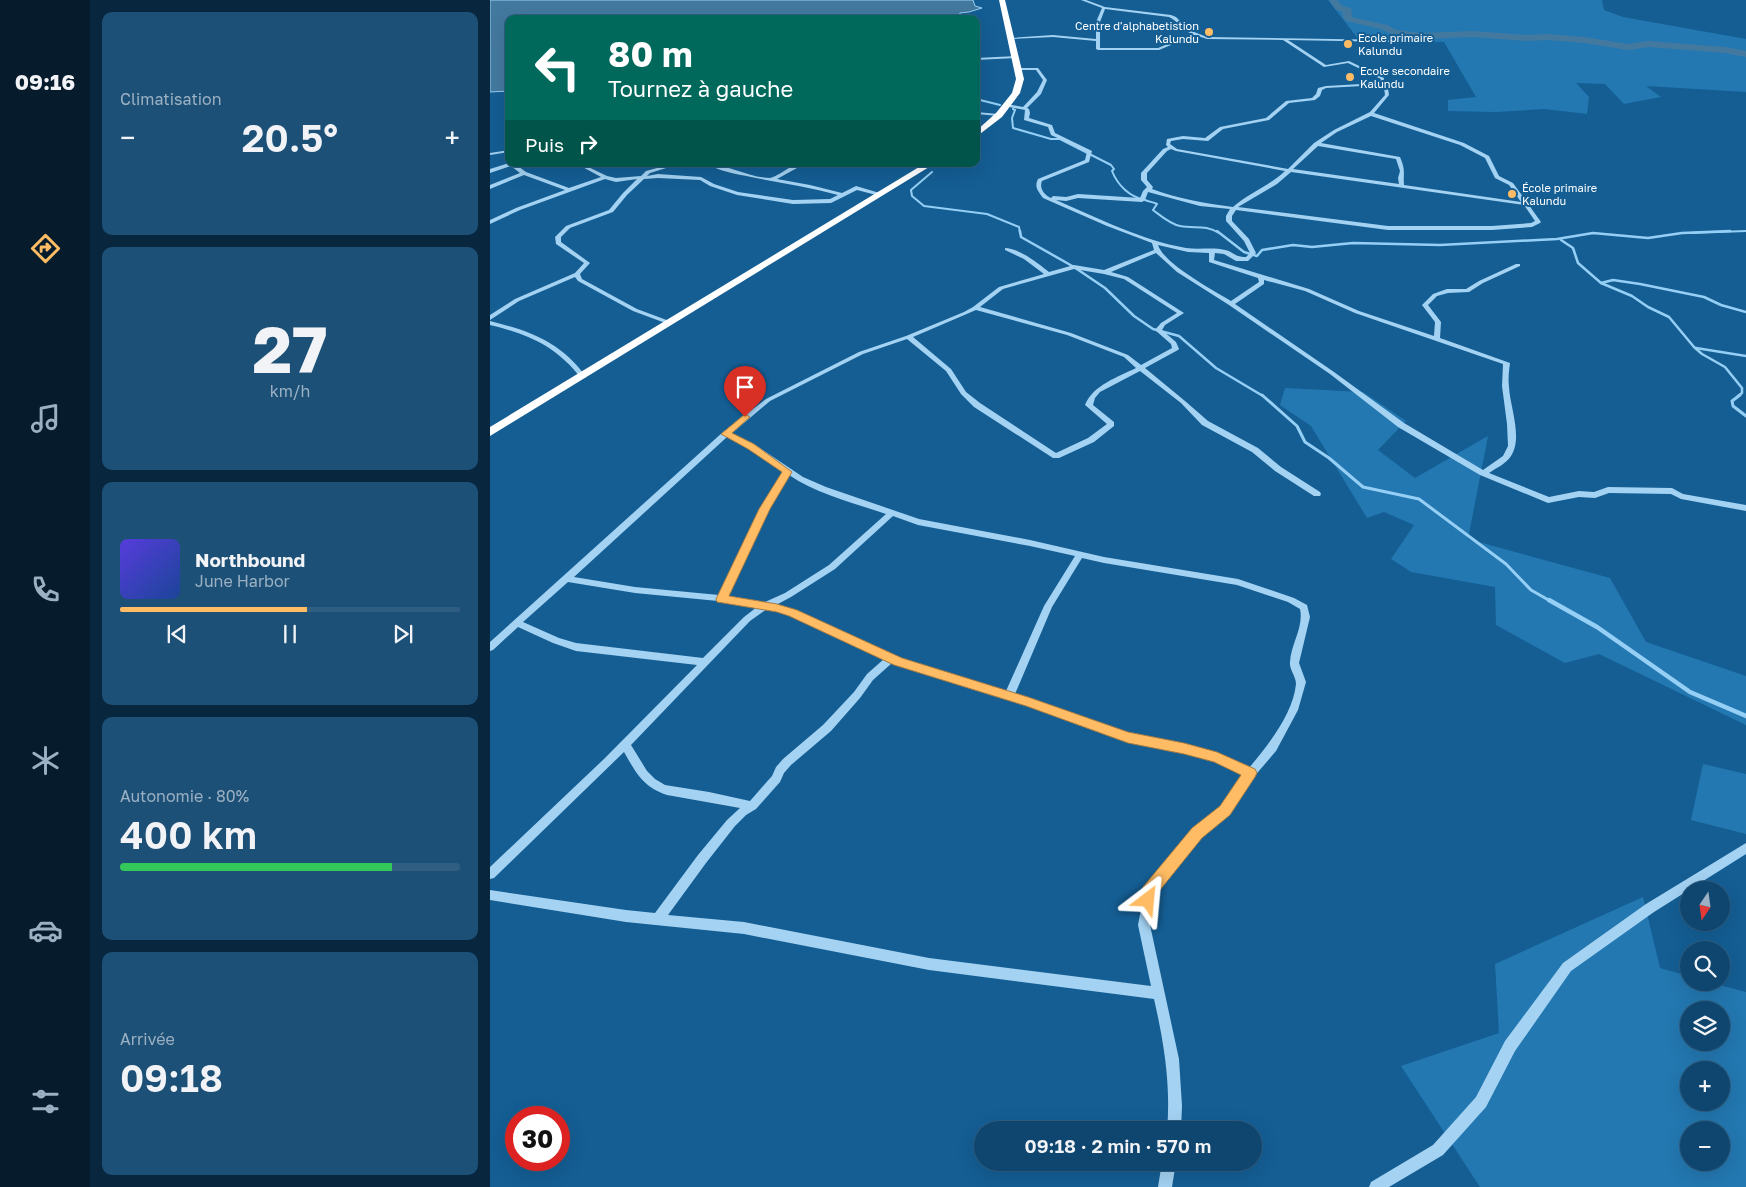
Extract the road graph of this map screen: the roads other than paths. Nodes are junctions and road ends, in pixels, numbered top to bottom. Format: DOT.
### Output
graph roads {
  1 [pos="1002,0"];
  2 [pos="1083,0"];
  3 [pos="1104,8"];
  4 [pos="1194,34"];
  5 [pos="1011,38"];
  6 [pos="1284,39"];
  7 [pos="1098,40"];
  8 [pos="1392,41"];
  9 [pos="1016,57"];
  10 [pos="980,58"];
  11 [pos="1017,69"];
  12 [pos="1381,84"];
  13 [pos="1006,106"];
  14 [pos="1024,108"];
  15 [pos="980,113"];
  16 [pos="1371,114"];
  17 [pos="999,115"];
  18 [pos="980,132"];
  19 [pos="1316,144"];
  20 [pos="1170,148"];
  21 [pos="505,152"];
  22 [pos="490,154"];
  23 [pos="505,166"];
  24 [pos="516,167"];
  25 [pos="585,167"];
  26 [pos="666,167"];
  27 [pos="720,167"];
  28 [pos="795,167"];
  29 [pos="925,167"];
  30 [pos="1290,170"];
  31 [pos="490,171"];
  32 [pos="524,173"];
  33 [pos="605,177"];
  34 [pos="640,179"];
  35 [pos="771,180"];
  36 [pos="490,187"];
  37 [pos="1402,187"];
  38 [pos="570,190"];
  39 [pos="1148,190"];
  40 [pos="880,194"];
  41 [pos="843,195"];
  42 [pos="1045,197"];
  43 [pos="1525,204"];
  44 [pos="1234,209"];
  45 [pos="490,222"];
  46 [pos="1154,242"];
  47 [pos="1007,249"];
  48 [pos="1157,251"];
  49 [pos="1212,251"];
  50 [pos="1518,265"];
  51 [pos="1105,272"];
  52 [pos="1047,273"];
  53 [pos="577,274"];
  54 [pos="1261,276"];
  55 [pos="1231,304"];
  56 [pos="975,308"];
  57 [pos="490,318"];
  58 [pos="490,323"];
  59 [pos="670,323"];
  60 [pos="908,337"];
  61 [pos="1437,339"];
  62 [pos="1141,367"];
  63 [pos="583,377"];
  64 [pos="490,432"];
  65 [pos="726,434"];
  66 [pos="787,472"];
  67 [pos="1483,473"];
  68 [pos="1317,494"];
  69 [pos="1746,508"];
  70 [pos="891,514"];
  71 [pos="1080,555"];
  72 [pos="564,578"];
  73 [pos="721,599"];
  74 [pos="764,606"];
  75 [pos="517,623"];
  76 [pos="490,647"];
  77 [pos="891,658"];
  78 [pos="704,662"];
  79 [pos="1009,696"];
  80 [pos="625,744"];
  81 [pos="1250,773"];
  82 [pos="752,806"];
  83 [pos="1746,848"];
  84 [pos="490,874"];
  85 [pos="490,895"];
  86 [pos="660,918"];
  87 [pos="1158,994"];
  88 [pos="1175,1121"];
  89 [pos="1168,1171"];
  90 [pos="1165,1187"];
  91 [pos="1376,1187"];
  1 -- 5 [label="highway"];
  2 -- 3 [label="street"];
  3 -- 4 [label="street"];
  3 -- 7 [label="street"];
  4 -- 6 [label="street"];
  4 -- 7 [label="street"];
  5 -- 7 [label="street"];
  5 -- 9 [label="highway"];
  6 -- 8 [label="street"];
  6 -- 12 [label="street"];
  9 -- 10 [label="street"];
  9 -- 11 [label="highway"];
  11 -- 13 [label="highway"];
  11 -- 14 [label="street"];
  12 -- 16 [label="street"];
  12 -- 20 [label="street"];
  13 -- 14 [label="street"];
  13 -- 17 [label="highway"];
  14 -- 42 [label="street"];
  15 -- 17 [label="street"];
  16 -- 19 [label="street"];
  16 -- 43 [label="street"];
  17 -- 18 [label="highway"];
  19 -- 30 [label="street"];
  19 -- 37 [label="street"];
  20 -- 30 [label="street"];
  20 -- 39 [label="street"];
  21 -- 22 [label="street"];
  23 -- 31 [label="street"];
  24 -- 32 [label="street"];
  25 -- 33 [label="street"];
  26 -- 34 [label="street"];
  27 -- 35 [label="street"];
  28 -- 35 [label="street"];
  29 -- 40 [label="highway"];
  30 -- 37 [label="street"];
  30 -- 44 [label="street"];
  32 -- 36 [label="street"];
  32 -- 38 [label="street"];
  33 -- 34 [label="street"];
  33 -- 38 [label="street"];
  34 -- 41 [label="street"];
  34 -- 53 [label="street"];
  35 -- 41 [label="street"];
  37 -- 43 [label="street"];
  38 -- 45 [label="street"];
  39 -- 42 [label="street"];
  39 -- 44 [label="street"];
  40 -- 41 [label="street"];
  40 -- 59 [label="highway"];
  42 -- 46 [label="street"];
  43 -- 44 [label="street"];
  44 -- 49 [label="street"];
  46 -- 48 [label="street"];
  46 -- 49 [label="street"];
  47 -- 52 [label="street"];
  48 -- 51 [label="street"];
  48 -- 55 [label="street"];
  49 -- 54 [label="street"];
  50 -- 61 [label="street"];
  51 -- 52 [label="street"];
  51 -- 62 [label="street"];
  52 -- 56 [label="street"];
  53 -- 57 [label="street"];
  53 -- 59 [label="street"];
  54 -- 55 [label="street"];
  54 -- 61 [label="street"];
  55 -- 67 [label="street"];
  56 -- 60 [label="street"];
  56 -- 62 [label="street"];
  58 -- 63 [label="street"];
  59 -- 63 [label="highway"];
  60 -- 62 [label="street"];
  60 -- 65 [label="street"];
  61 -- 67 [label="street"];
  62 -- 68 [label="street"];
  63 -- 64 [label="highway"];
  65 -- 66 [label="street"];
  65 -- 72 [label="street"];
  66 -- 70 [label="street"];
  66 -- 73 [label="street"];
  67 -- 69 [label="street"];
  70 -- 71 [label="street"];
  70 -- 74 [label="street"];
  71 -- 79 [label="street"];
  71 -- 81 [label="street"];
  72 -- 73 [label="street"];
  72 -- 75 [label="street"];
  73 -- 74 [label="street"];
  74 -- 77 [label="street"];
  74 -- 78 [label="street"];
  75 -- 76 [label="street"];
  75 -- 78 [label="street"];
  77 -- 79 [label="street"];
  77 -- 82 [label="street"];
  78 -- 80 [label="street"];
  79 -- 81 [label="street"];
  80 -- 82 [label="street"];
  80 -- 84 [label="street"];
  81 -- 87 [label="street"];
  82 -- 86 [label="street"];
  83 -- 91 [label="street"];
  85 -- 86 [label="street"];
  86 -- 87 [label="street"];
  87 -- 88 [label="street"];
  89 -- 90 [label="street"];
}
